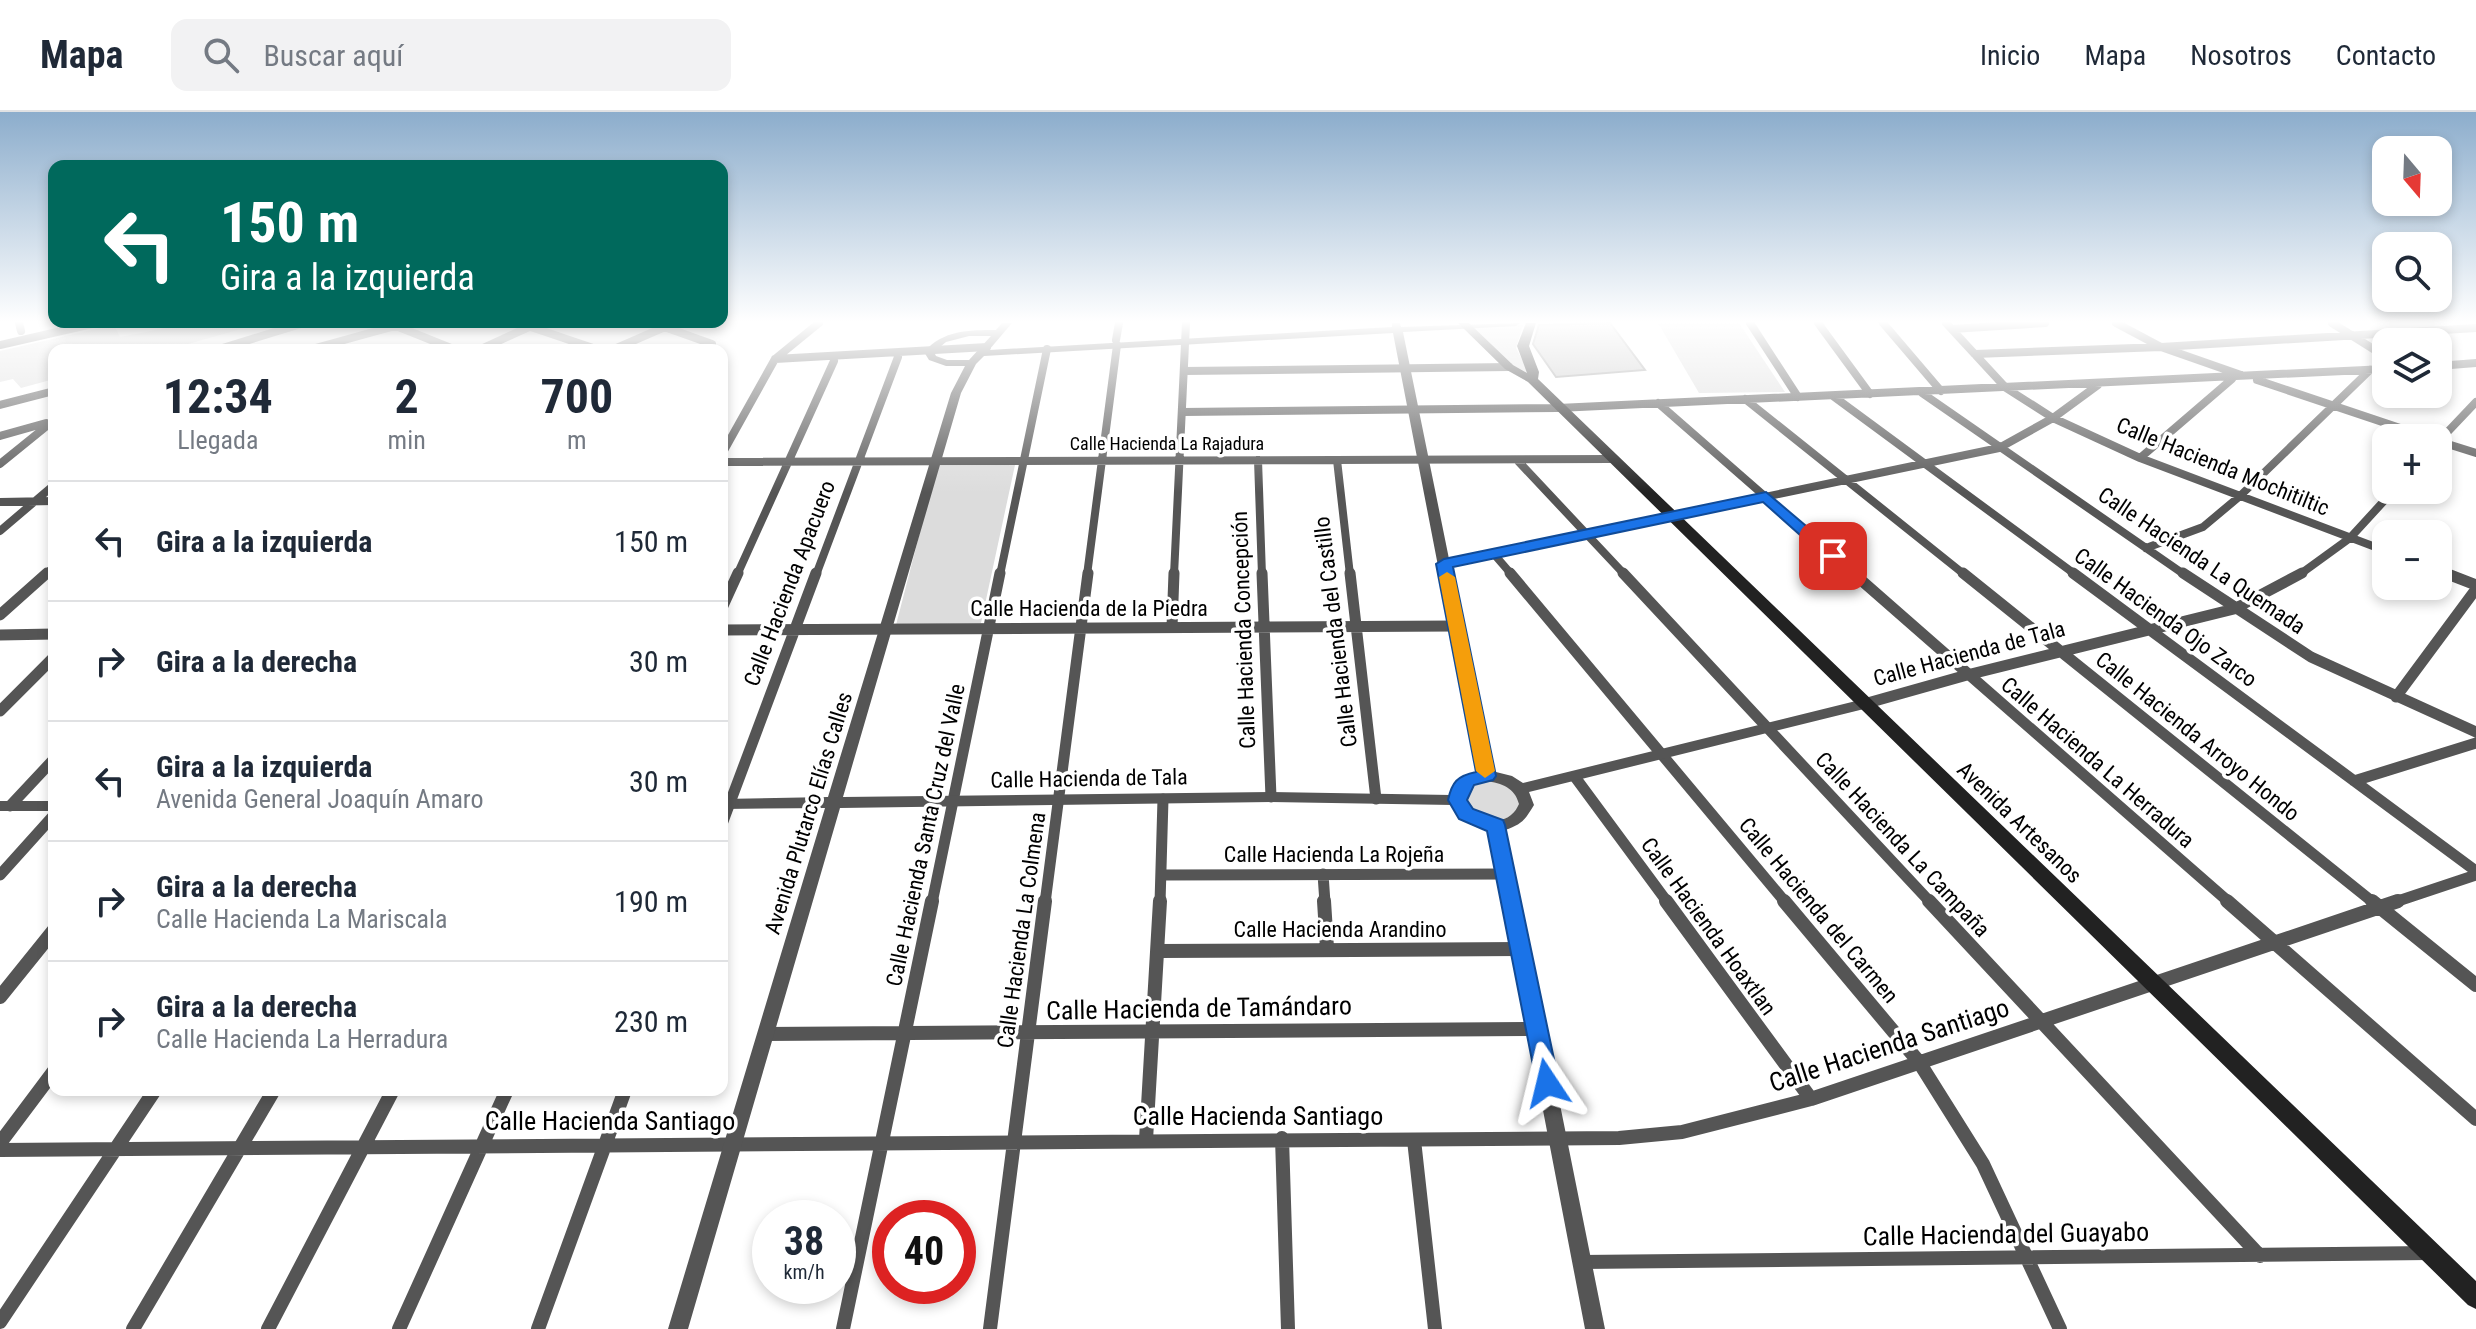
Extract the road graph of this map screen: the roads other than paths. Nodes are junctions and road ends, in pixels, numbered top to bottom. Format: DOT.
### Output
graph roads {
  1 [pos="763,380"];
  2 [pos="825,380"];
  3 [pos="889,380"];
  4 [pos="964,380"];
  5 [pos="1040,380"];
  6 [pos="1112,380"];
  7 [pos="1184,380"];
  8 [pos="1408,380"];
  9 [pos="1532,380"];
  10 [pos="1787,380"];
  11 [pos="1860,380"];
  12 [pos="1931,380"];
  13 [pos="1999,380"];
  14 [pos="2211,380"];
  15 [pos="2231,380"];
  16 [pos="2254,380"];
  17 [pos="2360,380"];
  18 [pos="2099,384"];
  19 [pos="2006,388"];
  20 [pos="1941,391"];
  21 [pos="1921,392"];
  22 [pos="48,393"];
  23 [pos="1870,394"];
  24 [pos="1833,396"];
  25 [pos="1798,397"];
  26 [pos="1745,399"];
  27 [pos="2476,402"];
  28 [pos="1658,403"];
  29 [pos="0,405"];
  30 [pos="2333,406"];
  31 [pos="1558,408"];
  32 [pos="1413,411"];
  33 [pos="1183,412"];
  34 [pos="2053,418"];
  35 [pos="48,423"];
  36 [pos="2386,424"];
  37 [pos="2452,425"];
  38 [pos="48,426"];
  39 [pos="0,436"];
  40 [pos="728,443"];
  41 [pos="2452,446"];
  42 [pos="2001,447"];
  43 [pos="2476,453"];
  44 [pos="2140,458"];
  45 [pos="1022,459"];
  46 [pos="1611,459"];
  47 [pos="859,460"];
  48 [pos="934,460"];
  49 [pos="1258,460"];
  50 [pos="1337,460"];
  51 [pos="1423,460"];
  52 [pos="1517,460"];
  53 [pos="788,461"];
  54 [pos="1102,461"];
  55 [pos="1180,461"];
  56 [pos="728,462"];
  57 [pos="0,464"];
  58 [pos="1924,464"];
  59 [pos="1846,480"];
  60 [pos="48,490"];
  61 [pos="2240,496"];
  62 [pos="1766,497"];
  63 [pos="36,501"];
  64 [pos="48,501"];
  65 [pos="0,502"];
  66 [pos="2381,504"];
  67 [pos="1670,517"];
  68 [pos="0,531"];
  69 [pos="1586,534"];
  70 [pos="2350,538"];
  71 [pos="2372,546"];
  72 [pos="2146,548"];
  73 [pos="1493,553"];
  74 [pos="1444,564"];
  75 [pos="48,572"];
  76 [pos="2452,577"];
  77 [pos="2476,587"];
  78 [pos="728,595"];
  79 [pos="2234,609"];
  80 [pos="0,615"];
  81 [pos="1356,626"];
  82 [pos="1456,626"];
  83 [pos="1172,627"];
  84 [pos="1264,627"];
  85 [pos="1080,628"];
  86 [pos="886,629"];
  87 [pos="988,629"];
  88 [pos="728,630"];
  89 [pos="795,630"];
  90 [pos="2151,630"];
  91 [pos="48,634"];
  92 [pos="0,635"];
  93 [pos="2061,652"];
  94 [pos="48,663"];
  95 [pos="1967,675"];
  96 [pos="2396,697"];
  97 [pos="1864,704"];
  98 [pos="0,711"];
  99 [pos="1769,729"];
  100 [pos="2476,732"];
  101 [pos="2476,743"];
  102 [pos="1664,756"];
  103 [pos="48,765"];
  104 [pos="1486,776"];
  105 [pos="1575,777"];
  106 [pos="2354,781"];
  107 [pos="1520,789"];
  108 [pos="1271,797"];
  109 [pos="728,799"];
  110 [pos="1163,799"];
  111 [pos="1376,799"];
  112 [pos="1059,800"];
  113 [pos="1457,800"];
  114 [pos="953,802"];
  115 [pos="728,804"];
  116 [pos="833,804"];
  117 [pos="5,806"];
  118 [pos="48,806"];
  119 [pos="48,822"];
  120 [pos="1496,825"];
  121 [pos="2476,873"];
  122 [pos="1323,874"];
  123 [pos="1507,874"];
  124 [pos="0,875"];
  125 [pos="1162,875"];
  126 [pos="2380,907"];
  127 [pos="48,937"];
  128 [pos="2275,943"];
  129 [pos="1327,948"];
  130 [pos="1521,949"];
  131 [pos="1159,951"];
  132 [pos="2153,984"];
  133 [pos="2476,985"];
  134 [pos="0,997"];
  135 [pos="2041,1021"];
  136 [pos="1537,1029"];
  137 [pos="1152,1031"];
  138 [pos="904,1033"];
  139 [pos="765,1034"];
  140 [pos="1027,1034"];
  141 [pos="1919,1062"];
  142 [pos="48,1079"];
  143 [pos="151,1096"];
  144 [pos="270,1096"];
  145 [pos="390,1096"];
  146 [pos="504,1096"];
  147 [pos="623,1096"];
  148 [pos="1811,1099"];
  149 [pos="2476,1119"];
  150 [pos="1556,1137"];
  151 [pos="1282,1138"];
  152 [pos="1146,1140"];
  153 [pos="1414,1140"];
  154 [pos="881,1142"];
  155 [pos="1014,1142"];
  156 [pos="0,1143"];
  157 [pos="482,1145"];
  158 [pos="605,1145"];
  159 [pos="731,1145"];
  160 [pos="117,1148"];
  161 [pos="240,1148"];
  162 [pos="363,1148"];
  163 [pos="0,1150"];
  164 [pos="2431,1253"];
  165 [pos="2260,1256"];
  166 [pos="2028,1259"];
  167 [pos="1581,1262"];
  168 [pos="2476,1297"];
  169 [pos="0,1322"];
  170 [pos="133,1329"];
  171 [pos="268,1329"];
  172 [pos="399,1329"];
  173 [pos="538,1329"];
  174 [pos="678,1329"];
  175 [pos="843,1329"];
  176 [pos="990,1329"];
  177 [pos="1288,1329"];
  178 [pos="1435,1329"];
  179 [pos="1595,1329"];
  180 [pos="2060,1329"];
  1 -- 40 [label="street"];
  2 -- 53 [label="street"];
  3 -- 47 [label="street, Calle Hacienda Apacuero"];
  4 -- 48 [label="street, Avenida Plutarco Elías Calles"];
  5 -- 45 [label="street, Calle Hacienda Santa Cruz del Valle"];
  6 -- 54 [label="street, Calle Hacienda La Colmena"];
  7 -- 33 [label="street"];
  8 -- 32 [label="street"];
  9 -- 31 [label="main road, Avenida Artesanos"];
  10 -- 25 [label="street"];
  11 -- 23 [label="street"];
  12 -- 20 [label="street"];
  13 -- 19 [label="street, Calle Hacienda Mochitiltic"];
  14 -- 18 [label="street"];
  15 -- 44 [label="street"];
  16 -- 30 [label="street"];
  17 -- 30 [label="street"];
  18 -- 19 [label="street"];
  18 -- 34 [label="street"];
  19 -- 20 [label="street"];
  19 -- 34 [label="street, Calle Hacienda Mochitiltic"];
  20 -- 21 [label="street"];
  21 -- 23 [label="street"];
  21 -- 42 [label="street, Calle Hacienda La Quemada"];
  22 -- 29 [label="street"];
  23 -- 24 [label="street"];
  24 -- 25 [label="street"];
  24 -- 58 [label="street, Calle Hacienda Ojo Zarco"];
  25 -- 26 [label="street"];
  26 -- 28 [label="street"];
  26 -- 59 [label="street, Calle Hacienda Arroyo Hondo"];
  27 -- 37 [label="street"];
  28 -- 31 [label="street"];
  28 -- 62 [label="street, Calle Hacienda La Herradura"];
  30 -- 36 [label="street"];
  30 -- 61 [label="street"];
  31 -- 32 [label="street"];
  31 -- 46 [label="main road, Avenida Artesanos"];
  32 -- 33 [label="street"];
  32 -- 51 [label="street"];
  33 -- 55 [label="street"];
  34 -- 42 [label="street"];
  34 -- 44 [label="street, Calle Hacienda Mochitiltic"];
  35 -- 39 [label="street"];
  38 -- 57 [label="street"];
  41 -- 43 [label="street"];
  42 -- 58 [label="street"];
  42 -- 72 [label="street, Calle Hacienda La Quemada"];
  44 -- 61 [label="street, Calle Hacienda Mochitiltic"];
  45 -- 48 [label="street, Calle Hacienda La Rajadura"];
  45 -- 54 [label="street, Calle Hacienda La Rajadura"];
  45 -- 87 [label="street, Calle Hacienda Santa Cruz del Valle"];
  46 -- 52 [label="street, Calle Hacienda La Rajadura"];
  46 -- 67 [label="main road, Avenida Artesanos"];
  47 -- 48 [label="street, Calle Hacienda La Rajadura"];
  47 -- 53 [label="street, Calle Hacienda La Rajadura"];
  47 -- 89 [label="street, Calle Hacienda Apacuero"];
  48 -- 86 [label="street, Avenida Plutarco Elías Calles"];
  49 -- 50 [label="street, Calle Hacienda La Rajadura"];
  49 -- 55 [label="street, Calle Hacienda La Rajadura"];
  49 -- 84 [label="street, Calle Hacienda Concepción"];
  50 -- 51 [label="street, Calle Hacienda La Rajadura"];
  50 -- 81 [label="street, Calle Hacienda del Castillo"];
  51 -- 52 [label="street, Calle Hacienda La Rajadura"];
  51 -- 74 [label="street"];
  52 -- 69 [label="street, Calle Hacienda La Campaña"];
  53 -- 56 [label="street, Calle Hacienda La Rajadura"];
  53 -- 78 [label="street"];
  54 -- 55 [label="street, Calle Hacienda La Rajadura"];
  54 -- 85 [label="street, Calle Hacienda La Colmena"];
  55 -- 83 [label="street"];
  58 -- 59 [label="street"];
  58 -- 90 [label="street, Calle Hacienda Ojo Zarco"];
  59 -- 62 [label="street"];
  59 -- 93 [label="street, Calle Hacienda Arroyo Hondo"];
  60 -- 63 [label="street"];
  61 -- 70 [label="street, Calle Hacienda Mochitiltic"];
  61 -- 72 [label="street"];
  62 -- 67 [label="street"];
  62 -- 95 [label="street, Calle Hacienda La Herradura"];
  63 -- 64 [label="street"];
  63 -- 65 [label="street"];
  63 -- 68 [label="street"];
  66 -- 70 [label="street, Calle Hacienda de Tala"];
  67 -- 69 [label="street"];
  67 -- 97 [label="main road, Avenida Artesanos"];
  69 -- 73 [label="street"];
  69 -- 99 [label="street, Calle Hacienda La Campaña"];
  70 -- 71 [label="street, Calle Hacienda Mochitiltic"];
  70 -- 79 [label="street, Calle Hacienda de Tala"];
  72 -- 79 [label="street, Calle Hacienda La Quemada"];
  73 -- 74 [label="street"];
  73 -- 102 [label="street, Calle Hacienda del Carmen"];
  74 -- 82 [label="street"];
  75 -- 80 [label="street"];
  76 -- 77 [label="street"];
  77 -- 96 [label="street"];
  79 -- 90 [label="street, Calle Hacienda de Tala"];
  79 -- 96 [label="street, Calle Hacienda La Quemada"];
  81 -- 82 [label="street, Calle Hacienda de la Piedra"];
  81 -- 84 [label="street, Calle Hacienda de la Piedra"];
  81 -- 111 [label="street, Calle Hacienda del Castillo"];
  82 -- 104 [label="street"];
  83 -- 84 [label="street, Calle Hacienda de la Piedra"];
  83 -- 85 [label="street, Calle Hacienda de la Piedra"];
  84 -- 108 [label="street, Calle Hacienda Concepción"];
  85 -- 87 [label="street, Calle Hacienda de la Piedra"];
  85 -- 112 [label="street, Calle Hacienda La Colmena"];
  86 -- 87 [label="street, Calle Hacienda de la Piedra"];
  86 -- 89 [label="street, Calle Hacienda de la Piedra"];
  86 -- 116 [label="street, Avenida Plutarco Elías Calles"];
  87 -- 114 [label="street, Calle Hacienda Santa Cruz del Valle"];
  88 -- 89 [label="street, Calle Hacienda de la Piedra"];
  89 -- 109 [label="street, Calle Hacienda Apacuero"];
  90 -- 93 [label="street, Calle Hacienda de Tala"];
  90 -- 106 [label="street, Calle Hacienda Ojo Zarco"];
  91 -- 92 [label="street"];
  93 -- 95 [label="street, Calle Hacienda de Tala"];
  93 -- 126 [label="street, Calle Hacienda Arroyo Hondo"];
  94 -- 98 [label="street"];
  95 -- 97 [label="street, Calle Hacienda de Tala"];
  95 -- 128 [label="street, Calle Hacienda La Herradura"];
  96 -- 100 [label="street, Calle Hacienda La Quemada"];
  97 -- 99 [label="street, Calle Hacienda de Tala"];
  97 -- 132 [label="main road, Avenida Artesanos"];
  99 -- 102 [label="street, Calle Hacienda de Tala"];
  99 -- 135 [label="street, Calle Hacienda La Campaña"];
  101 -- 106 [label="street"];
  102 -- 105 [label="street, Calle Hacienda de Tala"];
  102 -- 141 [label="street, Calle Hacienda del Carmen"];
  103 -- 117 [label="street"];
  104 -- 107 [label="street"];
  104 -- 113 [label="street"];
  105 -- 107 [label="street, Calle Hacienda de Tala"];
  105 -- 148 [label="street, Calle Hacienda Hoaxtlan"];
  106 -- 121 [label="street, Calle Hacienda Ojo Zarco"];
  107 -- 120 [label="street"];
  108 -- 110 [label="street, Calle Hacienda de Tala"];
  108 -- 111 [label="street, Calle Hacienda de Tala"];
  110 -- 112 [label="street, Calle Hacienda de Tala"];
  110 -- 125 [label="street"];
  111 -- 113 [label="street, Calle Hacienda de Tala"];
  112 -- 114 [label="street, Calle Hacienda de Tala"];
  112 -- 140 [label="street, Calle Hacienda La Colmena"];
  113 -- 120 [label="street"];
  114 -- 116 [label="street, Calle Hacienda de Tala"];
  114 -- 138 [label="street, Calle Hacienda Santa Cruz del Valle"];
  115 -- 116 [label="street, Calle Hacienda de Tala"];
  116 -- 139 [label="street, Avenida Plutarco Elías Calles"];
  117 -- 118 [label="street"];
  119 -- 124 [label="street"];
  120 -- 123 [label="street"];
  121 -- 126 [label="street, Calle Hacienda Santiago"];
  122 -- 123 [label="street, Calle Hacienda La Rojeña"];
  122 -- 125 [label="street, Calle Hacienda La Rojeña"];
  122 -- 129 [label="street"];
  123 -- 130 [label="street"];
  125 -- 131 [label="street"];
  126 -- 128 [label="street, Calle Hacienda Santiago"];
  126 -- 133 [label="street, Calle Hacienda Arroyo Hondo"];
  127 -- 134 [label="street"];
  128 -- 132 [label="street, Calle Hacienda Santiago"];
  128 -- 149 [label="street, Calle Hacienda La Herradura"];
  129 -- 130 [label="street, Calle Hacienda Arandino"];
  129 -- 131 [label="street, Calle Hacienda Arandino"];
  130 -- 136 [label="street"];
  131 -- 137 [label="street"];
  132 -- 135 [label="street, Calle Hacienda Santiago"];
  132 -- 164 [label="main road, Avenida Artesanos"];
  135 -- 141 [label="street, Calle Hacienda Santiago"];
  135 -- 165 [label="street, Calle Hacienda La Campaña"];
  136 -- 137 [label="street, Calle Hacienda de Tamándaro"];
  136 -- 150 [label="street"];
  137 -- 140 [label="street, Calle Hacienda de Tamándaro"];
  137 -- 152 [label="street"];
  138 -- 139 [label="street, Calle Hacienda de Tamándaro"];
  138 -- 140 [label="street, Calle Hacienda de Tamándaro"];
  138 -- 154 [label="street, Calle Hacienda Santa Cruz del Valle"];
  139 -- 159 [label="street, Avenida Plutarco Elías Calles"];
  140 -- 155 [label="street, Calle Hacienda La Colmena"];
  141 -- 148 [label="street, Calle Hacienda Santiago"];
  141 -- 166 [label="street, Calle Hacienda del Carmen"];
  142 -- 156 [label="street"];
  143 -- 160 [label="street"];
  144 -- 161 [label="street"];
  145 -- 162 [label="street"];
  146 -- 157 [label="street"];
  147 -- 158 [label="street"];
  148 -- 150 [label="street, Calle Hacienda Santiago"];
  150 -- 153 [label="street, Calle Hacienda Santiago"];
  150 -- 167 [label="street"];
  151 -- 152 [label="street, Calle Hacienda Santiago"];
  151 -- 153 [label="street, Calle Hacienda Santiago"];
  151 -- 177 [label="street"];
  152 -- 155 [label="street, Calle Hacienda Santiago"];
  153 -- 178 [label="street"];
  154 -- 155 [label="street, Calle Hacienda Santiago"];
  154 -- 159 [label="street, Calle Hacienda Santiago"];
  154 -- 175 [label="street, Calle Hacienda Santa Cruz del Valle"];
  155 -- 176 [label="street, Calle Hacienda La Colmena"];
  157 -- 158 [label="street, Calle Hacienda Santiago"];
  157 -- 162 [label="street, Calle Hacienda Santiago"];
  157 -- 172 [label="street"];
  158 -- 159 [label="street, Calle Hacienda Santiago"];
  158 -- 173 [label="street"];
  159 -- 174 [label="street, Avenida Plutarco Elías Calles"];
  160 -- 161 [label="street, Calle Hacienda Santiago"];
  160 -- 163 [label="street, Calle Hacienda Santiago"];
  160 -- 169 [label="street"];
  161 -- 162 [label="street, Calle Hacienda Santiago"];
  161 -- 170 [label="street"];
  162 -- 171 [label="street"];
  164 -- 165 [label="street, Calle Hacienda del Guayabo"];
  164 -- 168 [label="main road, Avenida Artesanos"];
  165 -- 166 [label="street, Calle Hacienda del Guayabo"];
  166 -- 167 [label="street, Calle Hacienda del Guayabo"];
  166 -- 180 [label="street, Calle Hacienda del Carmen"];
  167 -- 179 [label="street"];
}
